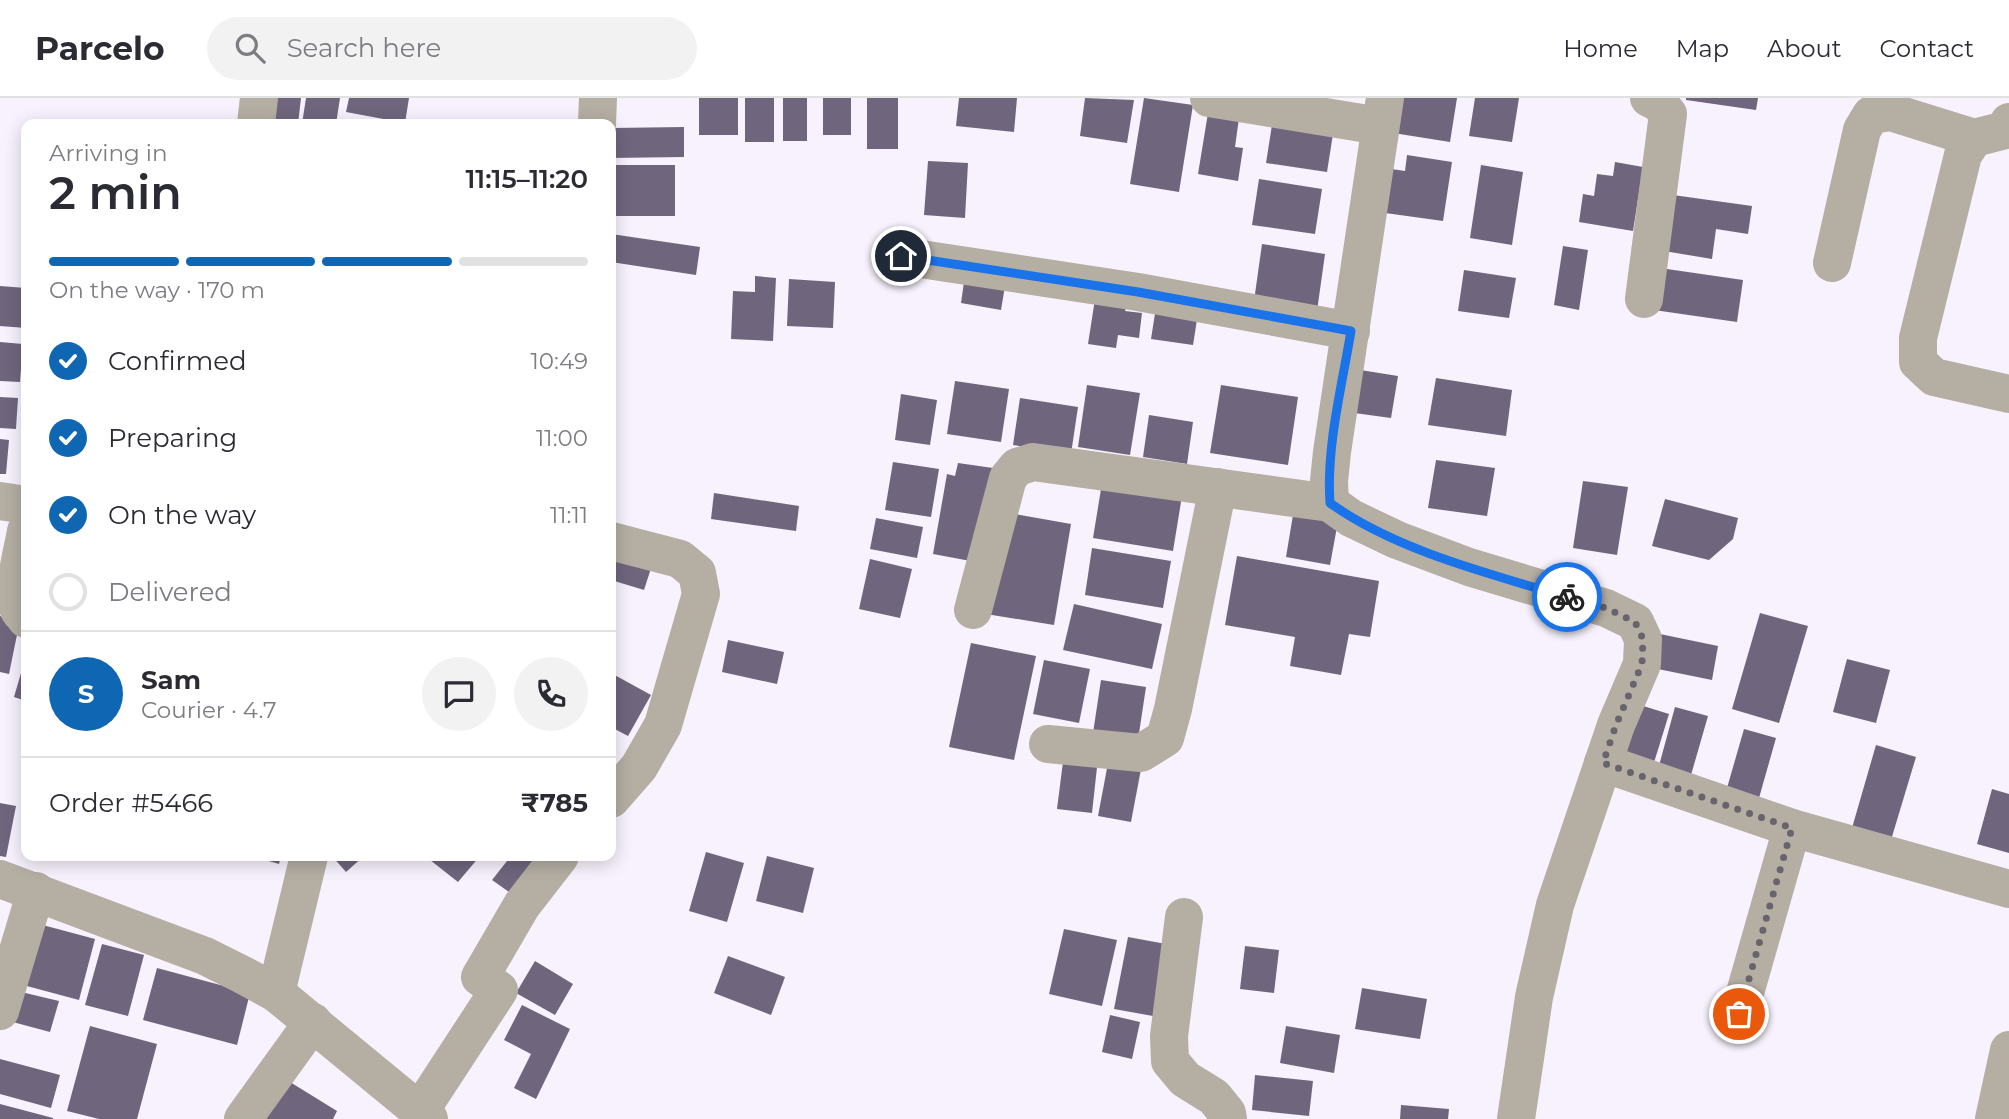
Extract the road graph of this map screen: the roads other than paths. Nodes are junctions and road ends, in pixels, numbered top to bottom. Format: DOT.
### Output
graph roads {
  1 [pos="259,98"];
  2 [pos="598,98"];
  3 [pos="1209,98"];
  4 [pos="1649,98"];
  5 [pos="1382,112"];
  6 [pos="257,119"];
  7 [pos="597,119"];
  8 [pos="2009,122"];
  9 [pos="1974,138"];
  10 [pos="901,256"];
  11 [pos="1832,263"];
  12 [pos="1644,299"];
  13 [pos="1351,331"];
  14 [pos="2009,394"];
  15 [pos="1218,487"];
  16 [pos="0,501"];
  17 [pos="1330,503"];
  18 [pos="21,504"];
  19 [pos="616,542"];
  20 [pos="21,561"];
  21 [pos="973,610"];
  22 [pos="21,613"];
  23 [pos="1048,744"];
  24 [pos="1603,763"];
  25 [pos="616,793"];
  26 [pos="1792,828"];
  27 [pos="308,861"];
  28 [pos="555,861"];
  29 [pos="0,879"];
  30 [pos="2009,889"];
  31 [pos="36,891"];
  32 [pos="1184,917"];
  33 [pos="276,993"];
  34 [pos="0,1011"];
  35 [pos="1739,1014"];
  36 [pos="313,1022"];
  37 [pos="2009,1050"];
  38 [pos="424,1115"];
  39 [pos="243,1119"];
  40 [pos="1228,1119"];
  41 [pos="1516,1119"];
  42 [pos="1994,1119"];
  1 -- 6 [label="street"];
  2 -- 7 [label="street"];
  3 -- 5 [label="street"];
  4 -- 12 [label="street"];
  5 -- 13 [label="street"];
  8 -- 9 [label="street"];
  9 -- 11 [label="street"];
  9 -- 14 [label="street"];
  10 -- 13 [label="street"];
  13 -- 17 [label="street"];
  15 -- 17 [label="street"];
  15 -- 21 [label="street"];
  15 -- 23 [label="street"];
  16 -- 18 [label="street"];
  17 -- 24 [label="street"];
  19 -- 25 [label="street"];
  20 -- 22 [label="street"];
  24 -- 26 [label="street"];
  24 -- 41 [label="street"];
  26 -- 30 [label="street"];
  26 -- 35 [label="street"];
  27 -- 33 [label="street"];
  28 -- 38 [label="street"];
  29 -- 31 [label="street"];
  31 -- 33 [label="street"];
  31 -- 34 [label="street"];
  32 -- 40 [label="street"];
  33 -- 36 [label="street"];
  36 -- 38 [label="street"];
  36 -- 39 [label="street"];
  37 -- 42 [label="street"];
}
